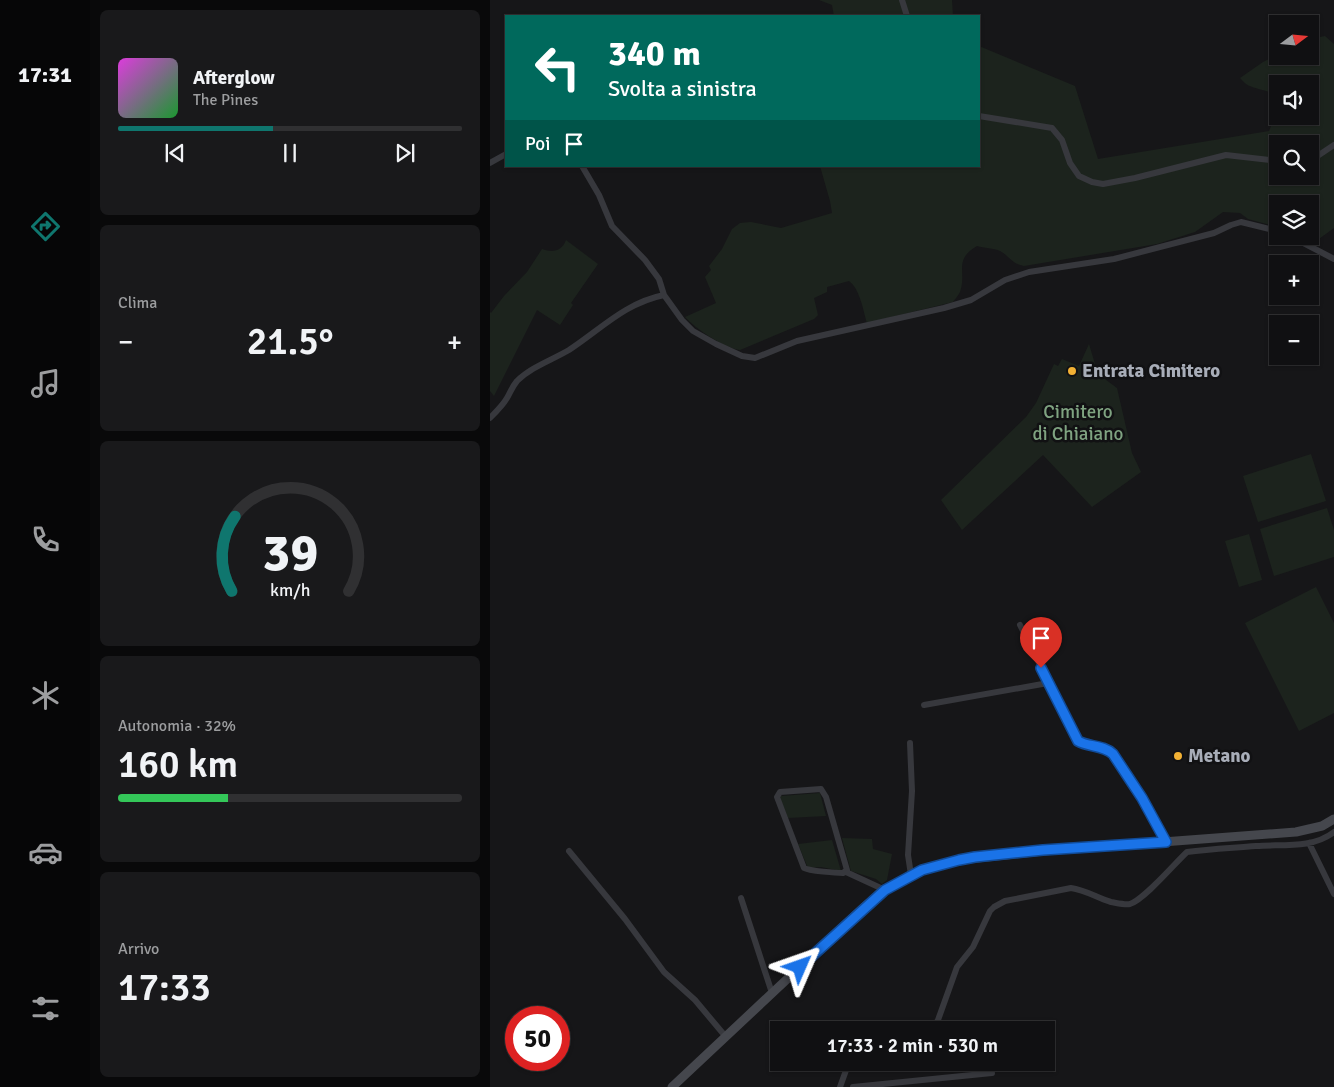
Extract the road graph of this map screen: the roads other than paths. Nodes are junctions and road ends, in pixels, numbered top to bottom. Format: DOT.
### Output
graph roads {
  1 [pos="902,0"];
  2 [pos="907,15"];
  3 [pos="980,116"];
  4 [pos="1334,145"];
  5 [pos="505,154"];
  6 [pos="1319,155"];
  7 [pos="1269,159"];
  8 [pos="490,162"];
  9 [pos="583,167"];
  10 [pos="1269,229"];
  11 [pos="1307,245"];
  12 [pos="1334,259"];
  13 [pos="664,295"];
  14 [pos="490,418"];
  15 [pos="1020,625"];
  16 [pos="1048,682"];
  17 [pos="924,705"];
  18 [pos="910,742"];
  19 [pos="1333,819"];
  20 [pos="1334,832"];
  21 [pos="1166,842"];
  22 [pos="1309,843"];
  23 [pos="569,851"];
  24 [pos="846,872"];
  25 [pos="911,875"];
  26 [pos="885,890"];
  27 [pos="1334,894"];
  28 [pos="741,898"];
  29 [pos="772,993"];
  30 [pos="936,1021"];
  31 [pos="726,1037"];
  32 [pos="846,1071"];
  33 [pos="992,1073"];
  34 [pos="844,1077"];
  35 [pos="672,1087"];
  36 [pos="840,1087"];
  37 [pos="847,1087"];
  38 [pos="853,1087"];
  1 -- 2 [label="street"];
  3 -- 7 [label="street"];
  4 -- 6 [label="street"];
  5 -- 8 [label="street"];
  9 -- 13 [label="street"];
  10 -- 13 [label="street"];
  11 -- 12 [label="street"];
  13 -- 14 [label="street"];
  15 -- 16 [label="street"];
  16 -- 17 [label="street"];
  16 -- 21 [label="street"];
  18 -- 25 [label="street"];
  19 -- 21 [label="main road"];
  20 -- 22 [label="street"];
  21 -- 25 [label="main road"];
  22 -- 27 [label="street"];
  22 -- 30 [label="street"];
  23 -- 31 [label="street"];
  24 -- 24 [label="street"];
  24 -- 26 [label="street"];
  25 -- 26 [label="main road"];
  26 -- 29 [label="main road"];
  28 -- 29 [label="street"];
  29 -- 31 [label="main road"];
  31 -- 35 [label="main road"];
  32 -- 34 [label="street"];
  33 -- 38 [label="street"];
  34 -- 36 [label="street"];
  34 -- 37 [label="street"];
}
